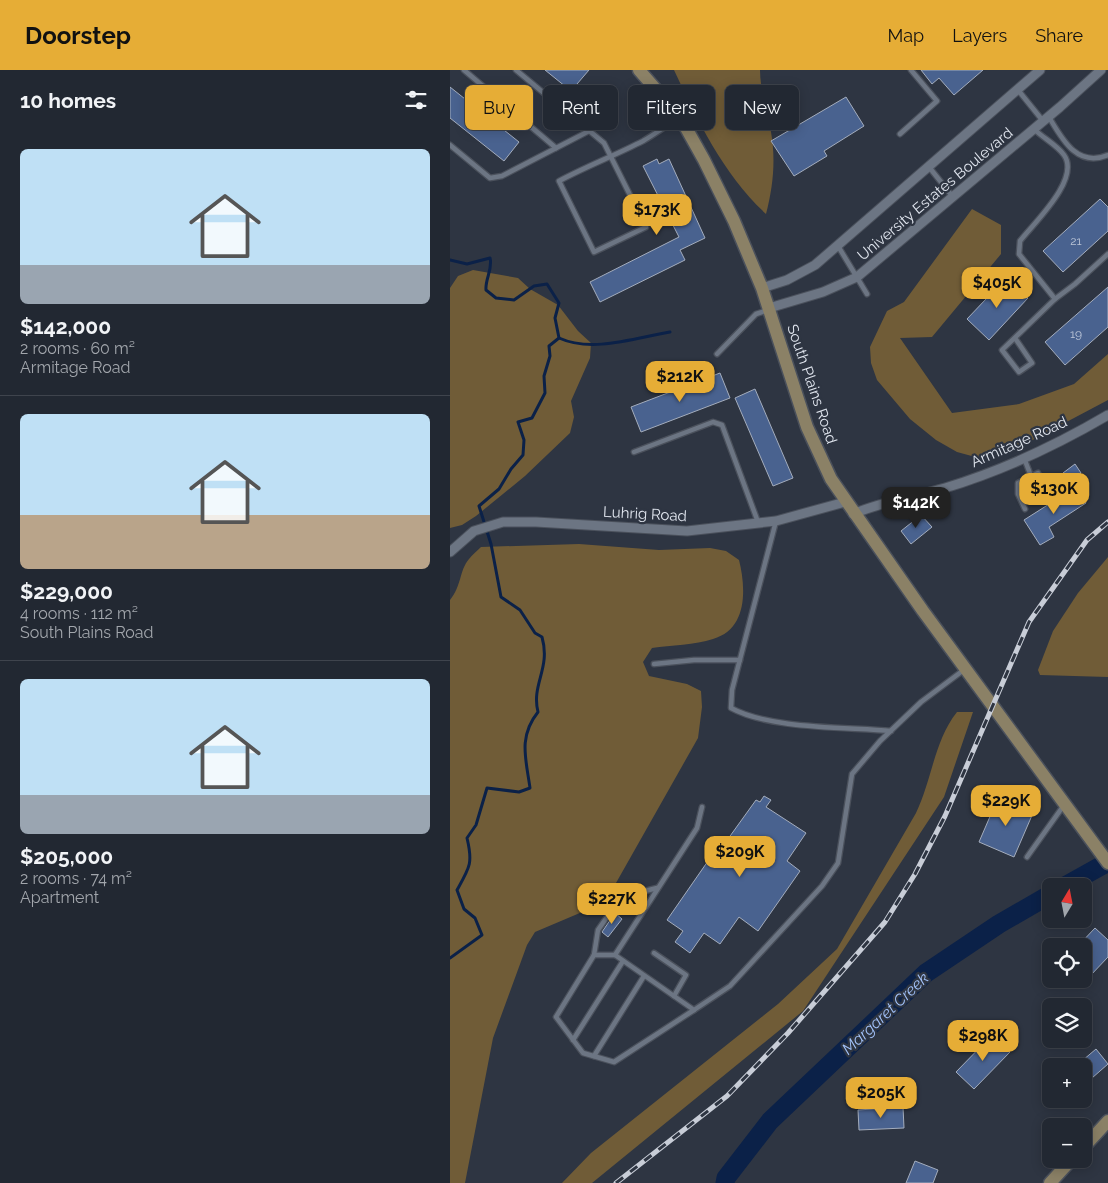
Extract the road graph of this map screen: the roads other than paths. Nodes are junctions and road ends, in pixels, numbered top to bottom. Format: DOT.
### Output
graph roads {
  1 [pos="464,70"];
  2 [pos="516,70"];
  3 [pos="639,70"];
  4 [pos="911,70"];
  5 [pos="1040,70"];
  6 [pos="1101,70"];
  7 [pos="652,85"];
  8 [pos="1018,90"];
  9 [pos="1046,119"];
  10 [pos="1034,128"];
  11 [pos="660,130"];
  12 [pos="687,130"];
  13 [pos="589,131"];
  14 [pos="900,134"];
  15 [pos="450,145"];
  16 [pos="556,148"];
  17 [pos="611,155"];
  18 [pos="1108,156"];
  19 [pos="928,166"];
  20 [pos="954,197"];
  21 [pos="838,246"];
  22 [pos="1108,254"];
  23 [pos="857,277"];
  24 [pos="762,288"];
  25 [pos="867,294"];
  26 [pos="1055,298"];
  27 [pos="770,309"];
  28 [pos="1015,338"];
  29 [pos="717,354"];
  30 [pos="1108,415"];
  31 [pos="634,452"];
  32 [pos="1024,458"];
  33 [pos="1031,476"];
  34 [pos="1049,494"];
  35 [pos="845,502"];
  36 [pos="1025,509"];
  37 [pos="853,514"];
  38 [pos="776,522"];
  39 [pos="758,524"];
  40 [pos="450,552"];
  41 [pos="740,660"];
  42 [pos="654,664"];
  43 [pos="966,668"];
  44 [pos="891,730"];
  45 [pos="1064,804"];
  46 [pos="702,807"];
  47 [pos="1027,857"];
  48 [pos="1108,863"];
  49 [pos="657,888"];
  50 [pos="654,953"];
  51 [pos="615,955"];
  52 [pos="594,956"];
  53 [pos="623,961"];
  54 [pos="644,976"];
  55 [pos="674,996"];
  56 [pos="694,1010"];
  57 [pos="573,1040"];
  58 [pos="594,1056"];
  59 [pos="1108,1121"];
  60 [pos="1092,1138"];
  61 [pos="1064,1168"];
  62 [pos="1050,1183"];
  1 -- 16 [label="lane"];
  2 -- 13 [label="lane"];
  3 -- 7 [label="main road, South Plains Road"];
  4 -- 14 [label="lane"];
  5 -- 8 [label="street, University Estates Boulevard"];
  6 -- 9 [label="street, University Estates Boulevard"];
  8 -- 9 [label="lane"];
  8 -- 19 [label="street, University Estates Boulevard"];
  9 -- 10 [label="street, University Estates Boulevard"];
  9 -- 18 [label="lane"];
  10 -- 20 [label="street, University Estates Boulevard"];
  10 -- 26 [label="lane"];
  11 -- 17 [label="lane"];
  12 -- 24 [label="main road, South Plains Road"];
  13 -- 16 [label="lane"];
  13 -- 17 [label="lane"];
  15 -- 16 [label="lane"];
  17 -- 17 [label="lane"];
  19 -- 20 [label="lane"];
  19 -- 21 [label="street, University Estates Boulevard"];
  20 -- 23 [label="street, University Estates Boulevard"];
  21 -- 23 [label="lane"];
  21 -- 24 [label="street, University Estates Boulevard"];
  22 -- 26 [label="lane"];
  23 -- 25 [label="lane"];
  23 -- 27 [label="street, University Estates Boulevard"];
  24 -- 27 [label="main road, South Plains Road"];
  26 -- 28 [label="lane"];
  27 -- 29 [label="lane"];
  27 -- 35 [label="main road, South Plains Road"];
  28 -- 28 [label="lane"];
  30 -- 32 [label="street, Armitage Road"];
  31 -- 39 [label="lane"];
  32 -- 33 [label="lane"];
  32 -- 37 [label="street, Armitage Road"];
  33 -- 34 [label="lane"];
  33 -- 36 [label="lane"];
  35 -- 37 [label="main road, South Plains Road"];
  35 -- 38 [label="street, Luhrig Road"];
  37 -- 43 [label="main road, South Plains Road"];
  38 -- 39 [label="street, Luhrig Road"];
  38 -- 41 [label="lane"];
  39 -- 40 [label="street, Luhrig Road"];
  41 -- 42 [label="lane"];
  41 -- 44 [label="lane"];
  43 -- 44 [label="lane"];
  43 -- 45 [label="main road, South Plains Road"];
  44 -- 56 [label="lane"];
  45 -- 47 [label="lane"];
  45 -- 48 [label="main road, South Plains Road"];
  46 -- 49 [label="lane"];
  49 -- 51 [label="lane"];
  49 -- 52 [label="lane"];
  50 -- 55 [label="lane"];
  51 -- 52 [label="lane"];
  51 -- 53 [label="lane"];
  52 -- 57 [label="lane"];
  53 -- 54 [label="lane"];
  53 -- 57 [label="lane"];
  54 -- 55 [label="lane"];
  54 -- 58 [label="lane"];
  55 -- 56 [label="lane"];
  56 -- 58 [label="lane"];
  57 -- 58 [label="lane"];
  59 -- 60 [label="main road"];
  61 -- 62 [label="main road"];
}
